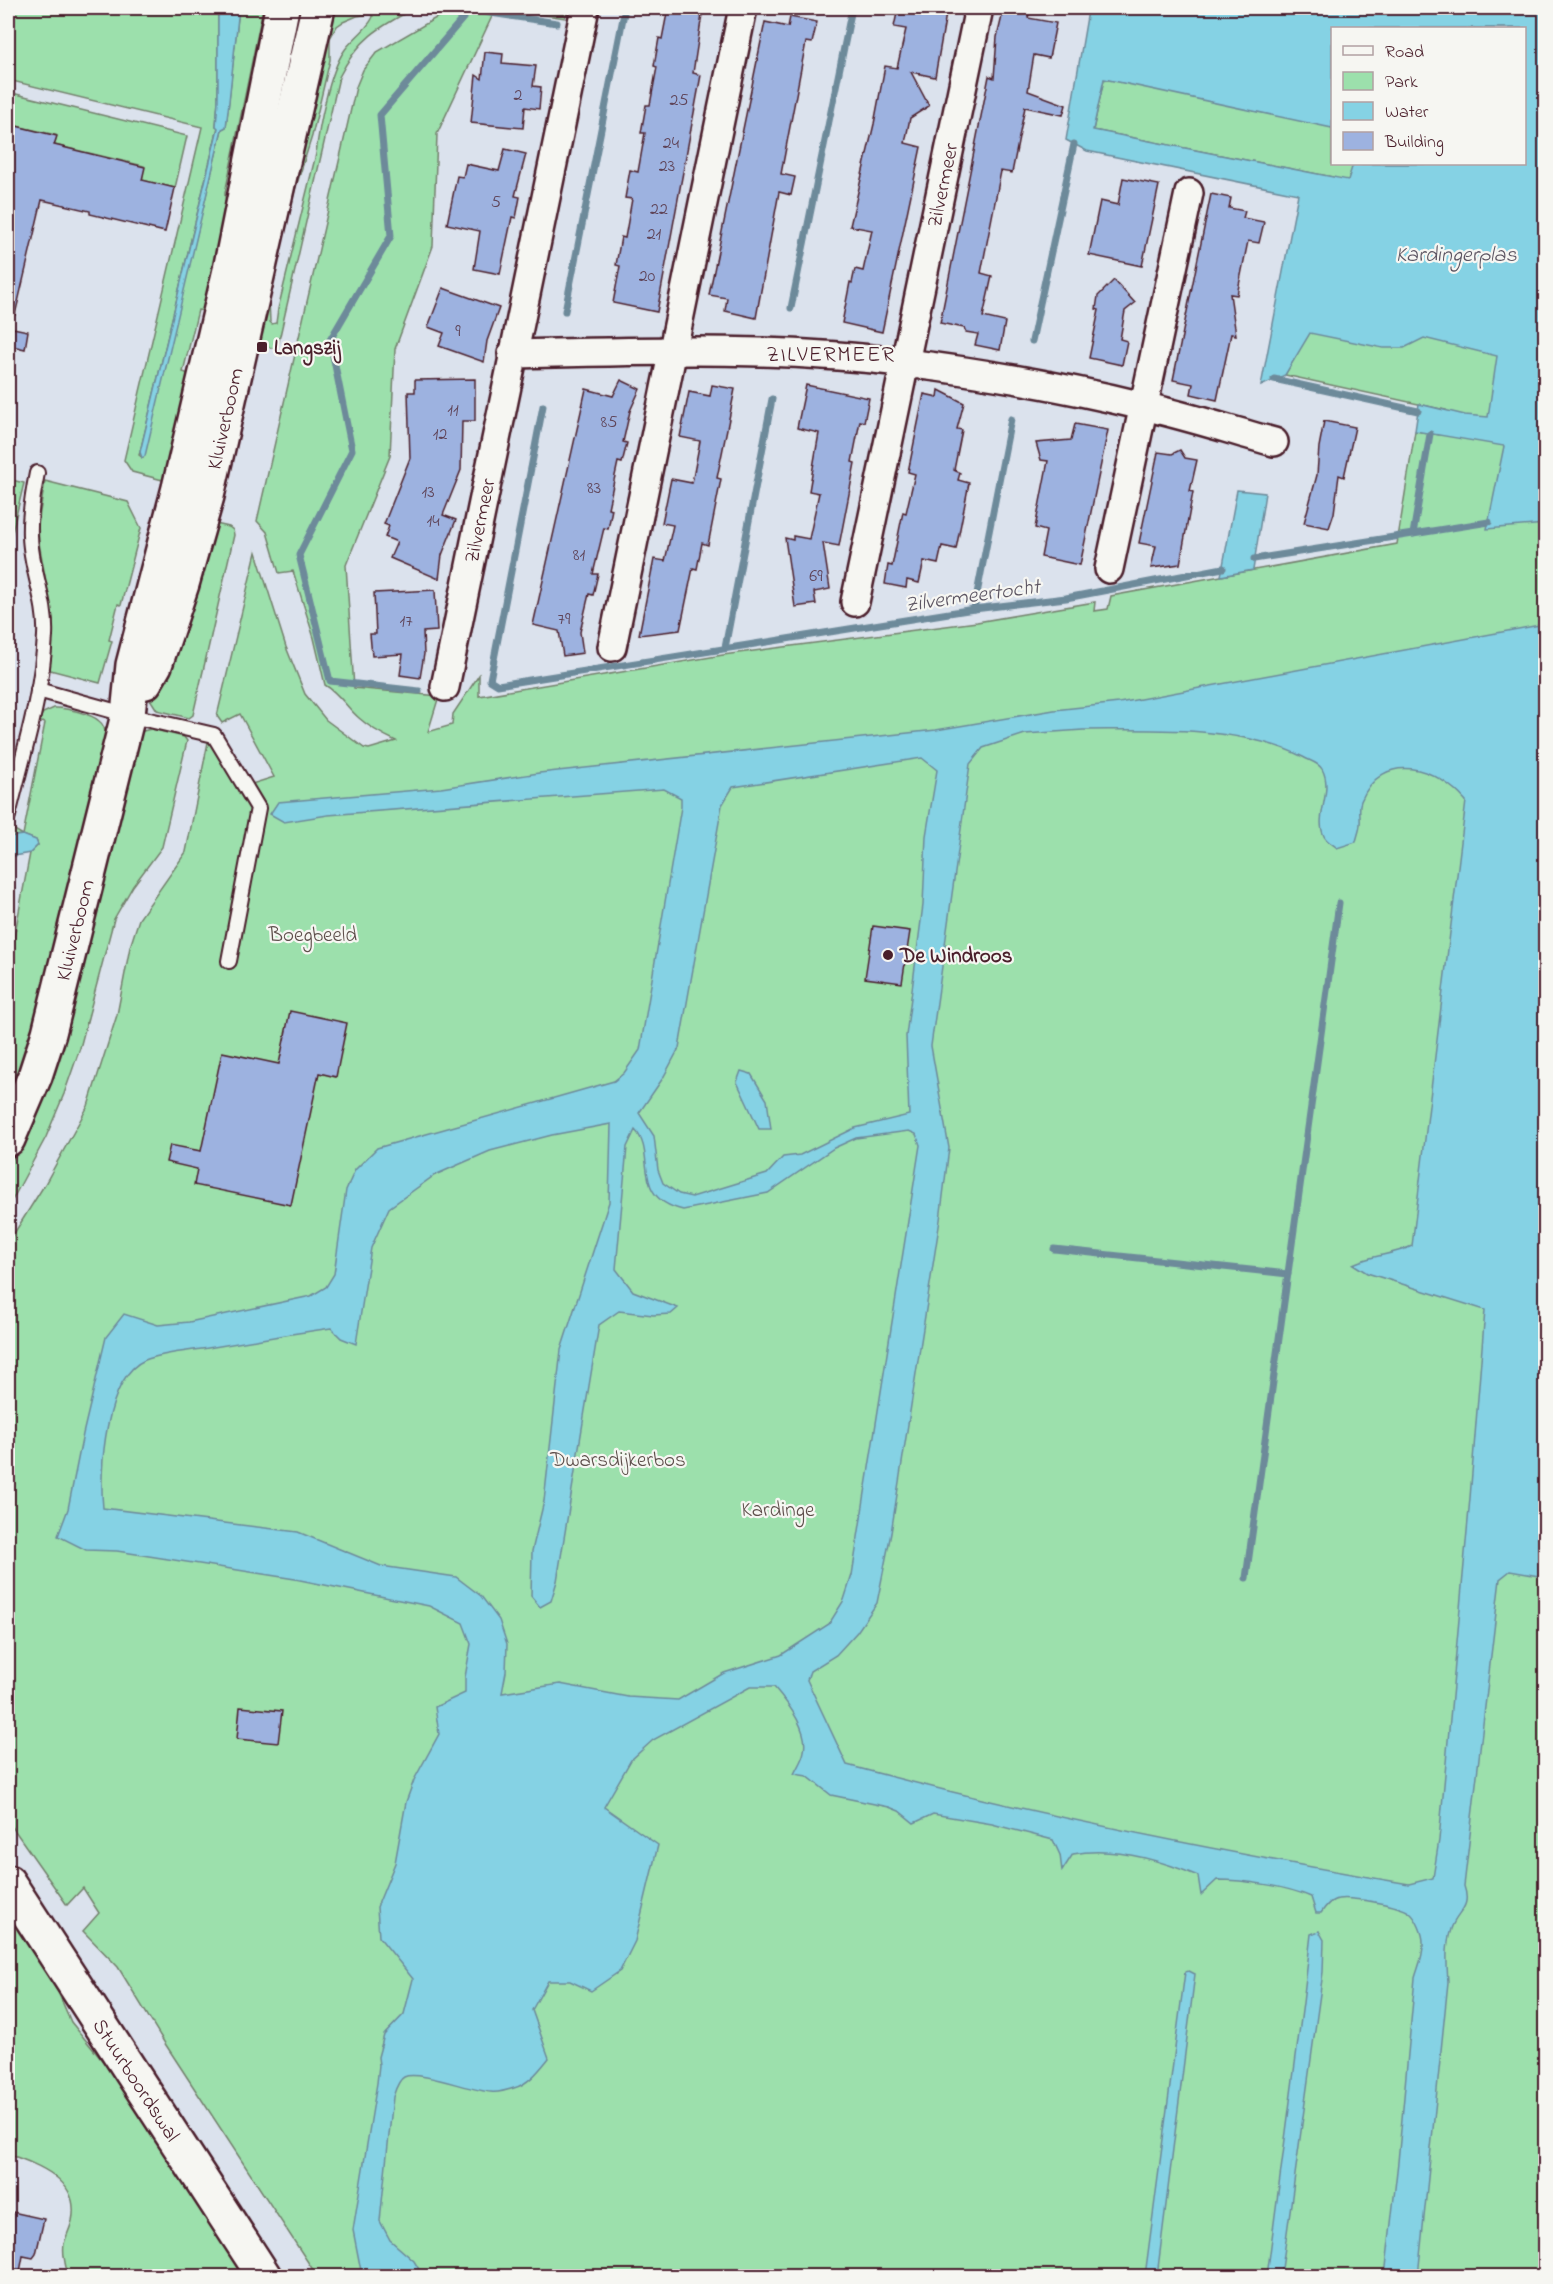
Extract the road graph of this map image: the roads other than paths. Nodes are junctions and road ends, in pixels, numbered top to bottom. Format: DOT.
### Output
graph roads {
  1 [pos="282,8"];
  2 [pos="318,8"];
  3 [pos="585,8"];
  4 [pos="743,8"];
  5 [pos="979,8"];
  6 [pos="1189,193"];
  7 [pos="674,350"];
  8 [pos="512,354"];
  9 [pos="906,363"];
  10 [pos="1143,406"];
  11 [pos="1274,442"];
  12 [pos="38,472"];
  13 [pos="1109,570"];
  14 [pos="855,602"];
  15 [pos="612,646"];
  16 [pos="445,687"];
  17 [pos="38,690"];
  18 [pos="128,715"];
  19 [pos="8,816"];
  20 [pos="229,961"];
  21 [pos="8,1139"];
  22 [pos="8,1882"];
  23 [pos="264,2277"];
  1 -- 18 [label="main road, Kluiverboom"];
  2 -- 18 [label="main road, Kluiverboom"];
  3 -- 8 [label="street, Zilvermeer"];
  4 -- 7 [label="street"];
  5 -- 9 [label="street, Zilvermeer"];
  6 -- 10 [label="street"];
  7 -- 8 [label="street"];
  7 -- 9 [label="street"];
  7 -- 15 [label="street"];
  8 -- 16 [label="street, Zilvermeer"];
  9 -- 10 [label="street"];
  9 -- 14 [label="street, Zilvermeer"];
  10 -- 11 [label="street"];
  10 -- 13 [label="street"];
  12 -- 17 [label="lane"];
  17 -- 18 [label="lane"];
  17 -- 19 [label="lane"];
  18 -- 20 [label="lane"];
  18 -- 21 [label="main road, Kluiverboom"];
  22 -- 23 [label="main road, Stuurboordswal"];
}
